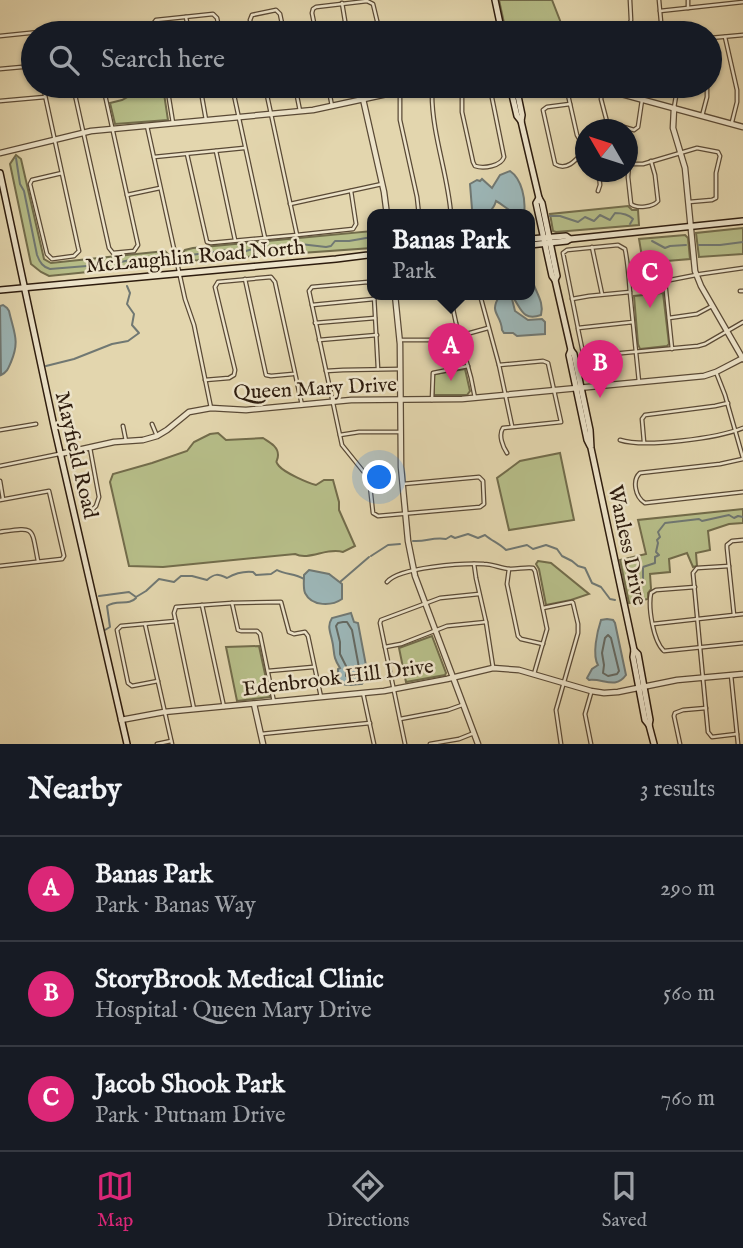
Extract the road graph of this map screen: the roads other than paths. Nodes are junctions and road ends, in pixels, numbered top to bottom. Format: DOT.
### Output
graph roads {
  1 [pos="495,0"];
  2 [pos="630,0"];
  3 [pos="659,0"];
  4 [pos="688,0"];
  5 [pos="717,0"];
  6 [pos="743,2"];
  7 [pos="342,4"];
  8 [pos="717,5"];
  9 [pos="688,8"];
  10 [pos="660,11"];
  11 [pos="186,16"];
  12 [pos="155,21"];
  13 [pos="187,21"];
  14 [pos="217,21"];
  15 [pos="250,21"];
  16 [pos="281,21"];
  17 [pos="314,21"];
  18 [pos="345,21"];
  19 [pos="377,21"];
  20 [pos="499,21"];
  21 [pos="631,21"];
  22 [pos="661,21"];
  23 [pos="21,34"];
  24 [pos="743,35"];
  25 [pos="0,36"];
  26 [pos="722,37"];
  27 [pos="725,37"];
  28 [pos="21,67"];
  29 [pos="0,69"];
  30 [pos="34,98"];
  31 [pos="45,98"];
  32 [pos="76,98"];
  33 [pos="106,98"];
  34 [pos="169,98"];
  35 [pos="202,98"];
  36 [pos="235,98"];
  37 [pos="268,98"];
  38 [pos="297,98"];
  39 [pos="330,98"];
  40 [pos="368,98"];
  41 [pos="400,98"];
  42 [pos="432,98"];
  43 [pos="461,98"];
  44 [pos="492,98"];
  45 [pos="514,98"];
  46 [pos="568,98"];
  47 [pos="601,98"];
  48 [pos="635,98"];
  49 [pos="676,98"];
  50 [pos="707,98"];
  51 [pos="363,99"];
  52 [pos="642,100"];
  53 [pos="0,101"];
  54 [pos="570,104"];
  55 [pos="332,106"];
  56 [pos="674,108"];
  57 [pos="300,111"];
  58 [pos="271,114"];
  59 [pos="702,116"];
  60 [pos="239,118"];
  61 [pos="206,120"];
  62 [pos="173,124"];
  63 [pos="731,124"];
  64 [pos="575,125"];
  65 [pos="147,126"];
  66 [pos="743,127"];
  67 [pos="113,129"];
  68 [pos="83,133"];
  69 [pos="54,139"];
  70 [pos="245,148"];
  71 [pos="216,151"];
  72 [pos="680,152"];
  73 [pos="0,153"];
  74 [pos="187,154"];
  75 [pos="154,157"];
  76 [pos="575,160"];
  77 [pos="651,161"];
  78 [pos="638,164"];
  79 [pos="0,173"];
  80 [pos="62,173"];
  81 [pos="600,182"];
  82 [pos="629,182"];
  83 [pos="382,184"];
  84 [pos="160,188"];
  85 [pos="351,191"];
  86 [pos="598,191"];
  87 [pos="127,195"];
  88 [pos="689,202"];
  89 [pos="290,204"];
  90 [pos="386,209"];
  91 [pos="418,209"];
  92 [pos="450,209"];
  93 [pos="743,221"];
  94 [pos="691,226"];
  95 [pos="297,236"];
  96 [pos="265,239"];
  97 [pos="535,240"];
  98 [pos="235,241"];
  99 [pos="547,241"];
  100 [pos="535,244"];
  101 [pos="592,247"];
  102 [pos="367,255"];
  103 [pos="743,268"];
  104 [pos="179,273"];
  105 [pos="697,275"];
  106 [pos="245,279"];
  107 [pos="660,279"];
  108 [pos="665,281"];
  109 [pos="367,282"];
  110 [pos="24,288"];
  111 [pos="0,290"];
  112 [pos="630,292"];
  113 [pos="602,294"];
  114 [pos="367,298"];
  115 [pos="572,299"];
  116 [pos="374,300"];
  117 [pos="396,300"];
  118 [pos="451,300"];
  119 [pos="481,300"];
  120 [pos="312,305"];
  121 [pos="712,305"];
  122 [pos="376,317"];
  123 [pos="668,318"];
  124 [pos="633,322"];
  125 [pos="743,322"];
  126 [pos="315,323"];
  127 [pos="488,328"];
  128 [pos="578,328"];
  129 [pos="727,331"];
  130 [pos="377,335"];
  131 [pos="460,336"];
  132 [pos="319,340"];
  133 [pos="400,340"];
  134 [pos="672,349"];
  135 [pos="636,352"];
  136 [pos="743,358"];
  137 [pos="499,365"];
  138 [pos="468,366"];
  139 [pos="378,369"];
  140 [pos="400,369"];
  141 [pos="326,371"];
  142 [pos="716,372"];
  143 [pos="295,374"];
  144 [pos="205,380"];
  145 [pos="639,382"];
  146 [pos="578,388"];
  147 [pos="554,390"];
  148 [pos="505,395"];
  149 [pos="475,398"];
  150 [pos="400,400"];
  151 [pos="432,400"];
  152 [pos="332,402"];
  153 [pos="728,403"];
  154 [pos="302,405"];
  155 [pos="211,408"];
  156 [pos="36,424"];
  157 [pos="152,424"];
  158 [pos="124,426"];
  159 [pos="512,426"];
  160 [pos="743,428"];
  161 [pos="0,430"];
  162 [pos="736,431"];
  163 [pos="400,432"];
  164 [pos="340,435"];
  165 [pos="157,436"];
  166 [pos="620,440"];
  167 [pos="126,441"];
  168 [pos="644,443"];
  169 [pos="90,447"];
  170 [pos="508,453"];
  171 [pos="61,454"];
  172 [pos="743,458"];
  173 [pos="0,466"];
  174 [pos="0,481"];
  175 [pos="403,484"];
  176 [pos="743,492"];
  177 [pos="2,500"];
  178 [pos="91,511"];
  179 [pos="405,513"];
  180 [pos="0,532"];
  181 [pos="743,540"];
  182 [pos="38,562"];
  183 [pos="474,564"];
  184 [pos="0,566"];
  185 [pos="729,566"];
  186 [pos="509,569"];
  187 [pos="413,570"];
  188 [pos="387,582"];
  189 [pos="695,587"];
  190 [pos="479,594"];
  191 [pos="232,603"];
  192 [pos="426,603"];
  193 [pos="202,605"];
  194 [pos="543,608"];
  195 [pos="743,614"];
  196 [pos="734,615"];
  197 [pos="698,619"];
  198 [pos="176,621"];
  199 [pos="486,622"];
  200 [pos="145,624"];
  201 [pos="653,624"];
  202 [pos="436,630"];
  203 [pos="743,643"];
  204 [pos="543,645"];
  205 [pos="385,647"];
  206 [pos="701,648"];
  207 [pos="315,667"];
  208 [pos="493,668"];
  209 [pos="268,671"];
  210 [pos="534,674"];
  211 [pos="743,674"];
  212 [pos="731,675"];
  213 [pos="453,677"];
  214 [pos="704,678"];
  215 [pos="158,681"];
  216 [pos="563,683"];
  217 [pos="641,688"];
  218 [pos="394,689"];
  219 [pos="591,691"];
  220 [pos="363,693"];
  221 [pos="321,697"];
  222 [pos="274,702"];
  223 [pos="254,704"];
  224 [pos="463,705"];
  225 [pos="224,707"];
  226 [pos="706,708"];
  227 [pos="194,709"];
  228 [pos="164,712"];
  229 [pos="400,719"];
  230 [pos="121,720"];
  231 [pos="370,723"];
  232 [pos="474,733"];
  233 [pos="261,734"];
  234 [pos="737,734"];
  235 [pos="171,742"];
  236 [pos="127,744"];
  237 [pos="157,744"];
  238 [pos="263,744"];
  239 [pos="374,744"];
  240 [pos="405,744"];
  241 [pos="430,744"];
  242 [pos="478,744"];
  243 [pos="561,744"];
  244 [pos="591,744"];
  245 [pos="654,744"];
  246 [pos="680,744"];
  247 [pos="738,744"];
  1 -- 20 [label="main road"];
  2 -- 21 [label="street"];
  3 -- 10 [label="street"];
  4 -- 9 [label="street"];
  5 -- 8 [label="street"];
  6 -- 8 [label="street"];
  7 -- 17 [label="street"];
  7 -- 18 [label="street"];
  7 -- 19 [label="street"];
  8 -- 9 [label="street"];
  9 -- 10 [label="street"];
  10 -- 22 [label="street"];
  11 -- 12 [label="street"];
  11 -- 13 [label="street"];
  11 -- 14 [label="street"];
  15 -- 16 [label="street"];
  23 -- 25 [label="street"];
  24 -- 27 [label="street"];
  26 -- 27 [label="street"];
  27 -- 63 [label="street"];
  28 -- 29 [label="street"];
  30 -- 53 [label="street"];
  31 -- 69 [label="street"];
  32 -- 68 [label="street"];
  33 -- 67 [label="street"];
  34 -- 62 [label="street"];
  35 -- 61 [label="street"];
  36 -- 60 [label="street"];
  37 -- 58 [label="street"];
  38 -- 57 [label="street"];
  39 -- 55 [label="street"];
  40 -- 51 [label="street"];
  41 -- 91 [label="street"];
  42 -- 92 [label="street"];
  43 -- 44 [label="street"];
  45 -- 99 [label="main road, Wanless Drive"];
  46 -- 54 [label="street"];
  47 -- 52 [label="street"];
  48 -- 52 [label="street"];
  49 -- 56 [label="street"];
  50 -- 59 [label="street"];
  51 -- 55 [label="street"];
  51 -- 83 [label="street"];
  52 -- 56 [label="street"];
  54 -- 64 [label="street"];
  54 -- 76 [label="street"];
  55 -- 57 [label="street"];
  56 -- 59 [label="street"];
  56 -- 72 [label="street"];
  57 -- 58 [label="street"];
  58 -- 60 [label="street"];
  58 -- 89 [label="street"];
  59 -- 63 [label="street"];
  60 -- 61 [label="street"];
  60 -- 70 [label="street"];
  61 -- 62 [label="street"];
  62 -- 65 [label="street"];
  63 -- 66 [label="street"];
  65 -- 67 [label="street"];
  65 -- 75 [label="street"];
  67 -- 68 [label="street"];
  67 -- 87 [label="street"];
  68 -- 69 [label="street"];
  68 -- 87 [label="street"];
  69 -- 73 [label="street"];
  69 -- 80 [label="street"];
  70 -- 71 [label="street"];
  70 -- 96 [label="street"];
  71 -- 74 [label="street"];
  71 -- 98 [label="street"];
  72 -- 77 [label="street"];
  72 -- 88 [label="street"];
  72 -- 88 [label="street"];
  74 -- 75 [label="street"];
  74 -- 98 [label="street"];
  75 -- 84 [label="street"];
  77 -- 78 [label="street"];
  77 -- 82 [label="street"];
  79 -- 110 [label="main road, Mayfield Road"];
  80 -- 80 [label="street"];
  81 -- 86 [label="street"];
  83 -- 85 [label="street"];
  83 -- 90 [label="street"];
  84 -- 87 [label="street"];
  84 -- 104 [label="street"];
  85 -- 89 [label="street"];
  85 -- 95 [label="street"];
  88 -- 94 [label="street"];
  89 -- 95 [label="street"];
  93 -- 94 [label="main road"];
  94 -- 99 [label="main road"];
  94 -- 105 [label="street"];
  95 -- 96 [label="street"];
  96 -- 98 [label="street"];
  97 -- 99 [label="main road"];
  99 -- 100 [label="main road"];
  99 -- 146 [label="main road, Wanless Drive"];
  101 -- 112 [label="street"];
  101 -- 113 [label="street"];
  101 -- 115 [label="street"];
  102 -- 104 [label="main road, McLaughlin Road North"];
  103 -- 105 [label="street"];
  104 -- 110 [label="main road, McLaughlin Road North"];
  104 -- 144 [label="street"];
  105 -- 108 [label="street"];
  105 -- 121 [label="street"];
  106 -- 143 [label="street"];
  106 -- 143 [label="street"];
  106 -- 144 [label="street"];
  107 -- 108 [label="street"];
  108 -- 123 [label="street"];
  109 -- 120 [label="street"];
  110 -- 111 [label="main road, McLaughlin Road North"];
  110 -- 171 [label="main road, Mayfield Road"];
  112 -- 113 [label="street"];
  112 -- 124 [label="street"];
  113 -- 115 [label="street"];
  114 -- 120 [label="street"];
  115 -- 128 [label="street"];
  116 -- 122 [label="street"];
  117 -- 133 [label="street"];
  118 -- 131 [label="street"];
  119 -- 127 [label="street"];
  120 -- 126 [label="street"];
  121 -- 123 [label="street"];
  121 -- 129 [label="street"];
  122 -- 126 [label="street"];
  122 -- 130 [label="street"];
  123 -- 134 [label="street"];
  124 -- 128 [label="street"];
  124 -- 135 [label="street"];
  125 -- 129 [label="street"];
  126 -- 132 [label="street"];
  127 -- 131 [label="street"];
  127 -- 137 [label="street"];
  128 -- 135 [label="street"];
  129 -- 134 [label="street"];
  129 -- 136 [label="street"];
  130 -- 132 [label="street"];
  130 -- 139 [label="street"];
  131 -- 133 [label="street"];
  131 -- 138 [label="street"];
  132 -- 141 [label="street"];
  133 -- 140 [label="street"];
  134 -- 135 [label="street"];
  135 -- 145 [label="street"];
  136 -- 142 [label="street, Queen Mary Drive"];
  137 -- 147 [label="street"];
  137 -- 148 [label="street"];
  138 -- 149 [label="street"];
  138 -- 151 [label="street"];
  139 -- 140 [label="street"];
  139 -- 141 [label="street"];
  140 -- 150 [label="street"];
  141 -- 152 [label="street"];
  142 -- 145 [label="street, Queen Mary Drive"];
  142 -- 153 [label="street"];
  143 -- 154 [label="street"];
  144 -- 155 [label="street"];
  145 -- 146 [label="street, Queen Mary Drive"];
  146 -- 147 [label="street, Queen Mary Drive"];
  146 -- 217 [label="main road, Wanless Drive"];
  147 -- 148 [label="street, Queen Mary Drive"];
  147 -- 159 [label="street"];
  148 -- 149 [label="street, Queen Mary Drive"];
  148 -- 159 [label="street"];
  149 -- 151 [label="street, Queen Mary Drive"];
  150 -- 151 [label="street, Queen Mary Drive"];
  150 -- 152 [label="street, Queen Mary Drive"];
  150 -- 163 [label="street"];
  152 -- 154 [label="street, Queen Mary Drive"];
  152 -- 164 [label="street"];
  153 -- 162 [label="street"];
  153 -- 168 [label="street"];
  154 -- 155 [label="street, Queen Mary Drive"];
  155 -- 165 [label="street, Queen Mary Drive"];
  156 -- 161 [label="street"];
  157 -- 165 [label="street"];
  158 -- 167 [label="street"];
  159 -- 170 [label="street"];
  160 -- 162 [label="street"];
  162 -- 168 [label="street"];
  162 -- 172 [label="street"];
  163 -- 164 [label="street"];
  163 -- 175 [label="street"];
  164 -- 179 [label="street"];
  165 -- 167 [label="street, Queen Mary Drive"];
  166 -- 168 [label="street"];
  167 -- 169 [label="street, Queen Mary Drive"];
  169 -- 171 [label="street, Queen Mary Drive"];
  169 -- 178 [label="street"];
  171 -- 173 [label="street"];
  171 -- 230 [label="main road, Mayfield Road"];
  172 -- 176 [label="street"];
  174 -- 177 [label="street"];
  175 -- 179 [label="street"];
  175 -- 179 [label="street"];
  177 -- 182 [label="street"];
  179 -- 187 [label="street"];
  180 -- 182 [label="street"];
  181 -- 185 [label="street"];
  182 -- 184 [label="street"];
  183 -- 186 [label="street"];
  183 -- 187 [label="street"];
  183 -- 190 [label="street"];
  185 -- 189 [label="street"];
  185 -- 196 [label="street"];
  186 -- 194 [label="street"];
  186 -- 204 [label="street"];
  187 -- 188 [label="street"];
  187 -- 192 [label="street"];
  189 -- 197 [label="street"];
  189 -- 201 [label="street"];
  190 -- 192 [label="street"];
  190 -- 199 [label="street"];
  191 -- 193 [label="street"];
  191 -- 207 [label="street"];
  191 -- 209 [label="street"];
  192 -- 202 [label="street"];
  192 -- 205 [label="street"];
  193 -- 198 [label="street"];
  193 -- 225 [label="street"];
  194 -- 204 [label="street"];
  194 -- 216 [label="street"];
  195 -- 196 [label="street"];
  196 -- 197 [label="street"];
  197 -- 201 [label="street"];
  197 -- 206 [label="street"];
  198 -- 200 [label="street"];
  198 -- 227 [label="street"];
  199 -- 202 [label="street"];
  199 -- 208 [label="street"];
  200 -- 215 [label="street"];
  200 -- 215 [label="street"];
  201 -- 206 [label="street"];
  202 -- 205 [label="street"];
  202 -- 213 [label="street"];
  203 -- 206 [label="street"];
  204 -- 210 [label="street"];
  205 -- 218 [label="street"];
  206 -- 214 [label="street"];
  207 -- 209 [label="street"];
  207 -- 221 [label="street"];
  208 -- 210 [label="street, Edenbrook Hill Drive"];
  208 -- 213 [label="street, Edenbrook Hill Drive"];
  209 -- 222 [label="street"];
  210 -- 216 [label="street, Edenbrook Hill Drive"];
  211 -- 212 [label="street, Edenbrook Hill Drive"];
  212 -- 214 [label="street, Edenbrook Hill Drive"];
  212 -- 234 [label="street"];
  213 -- 218 [label="street, Edenbrook Hill Drive"];
  213 -- 224 [label="street"];
  214 -- 217 [label="street, Edenbrook Hill Drive"];
  214 -- 226 [label="street"];
  215 -- 228 [label="street"];
  216 -- 219 [label="street, Edenbrook Hill Drive"];
  216 -- 243 [label="street"];
  217 -- 219 [label="street, Edenbrook Hill Drive"];
  217 -- 245 [label="main road, Wanless Drive"];
  218 -- 220 [label="street, Edenbrook Hill Drive"];
  218 -- 229 [label="street"];
  219 -- 244 [label="street"];
  220 -- 221 [label="street, Edenbrook Hill Drive"];
  220 -- 231 [label="street"];
  221 -- 222 [label="street, Edenbrook Hill Drive"];
  222 -- 223 [label="street, Edenbrook Hill Drive"];
  223 -- 225 [label="street, Edenbrook Hill Drive"];
  223 -- 233 [label="street"];
  224 -- 229 [label="street"];
  224 -- 232 [label="street"];
  225 -- 227 [label="street, Edenbrook Hill Drive"];
  226 -- 234 [label="street"];
  226 -- 246 [label="street"];
  227 -- 228 [label="street, Edenbrook Hill Drive"];
  228 -- 230 [label="street, Edenbrook Hill Drive"];
  228 -- 235 [label="street"];
  229 -- 240 [label="street"];
  230 -- 236 [label="main road, Mayfield Road"];
  231 -- 233 [label="street"];
  231 -- 239 [label="street"];
  232 -- 241 [label="street"];
  232 -- 242 [label="street"];
  233 -- 238 [label="street"];
  234 -- 247 [label="street"];
  235 -- 237 [label="street"];
}
